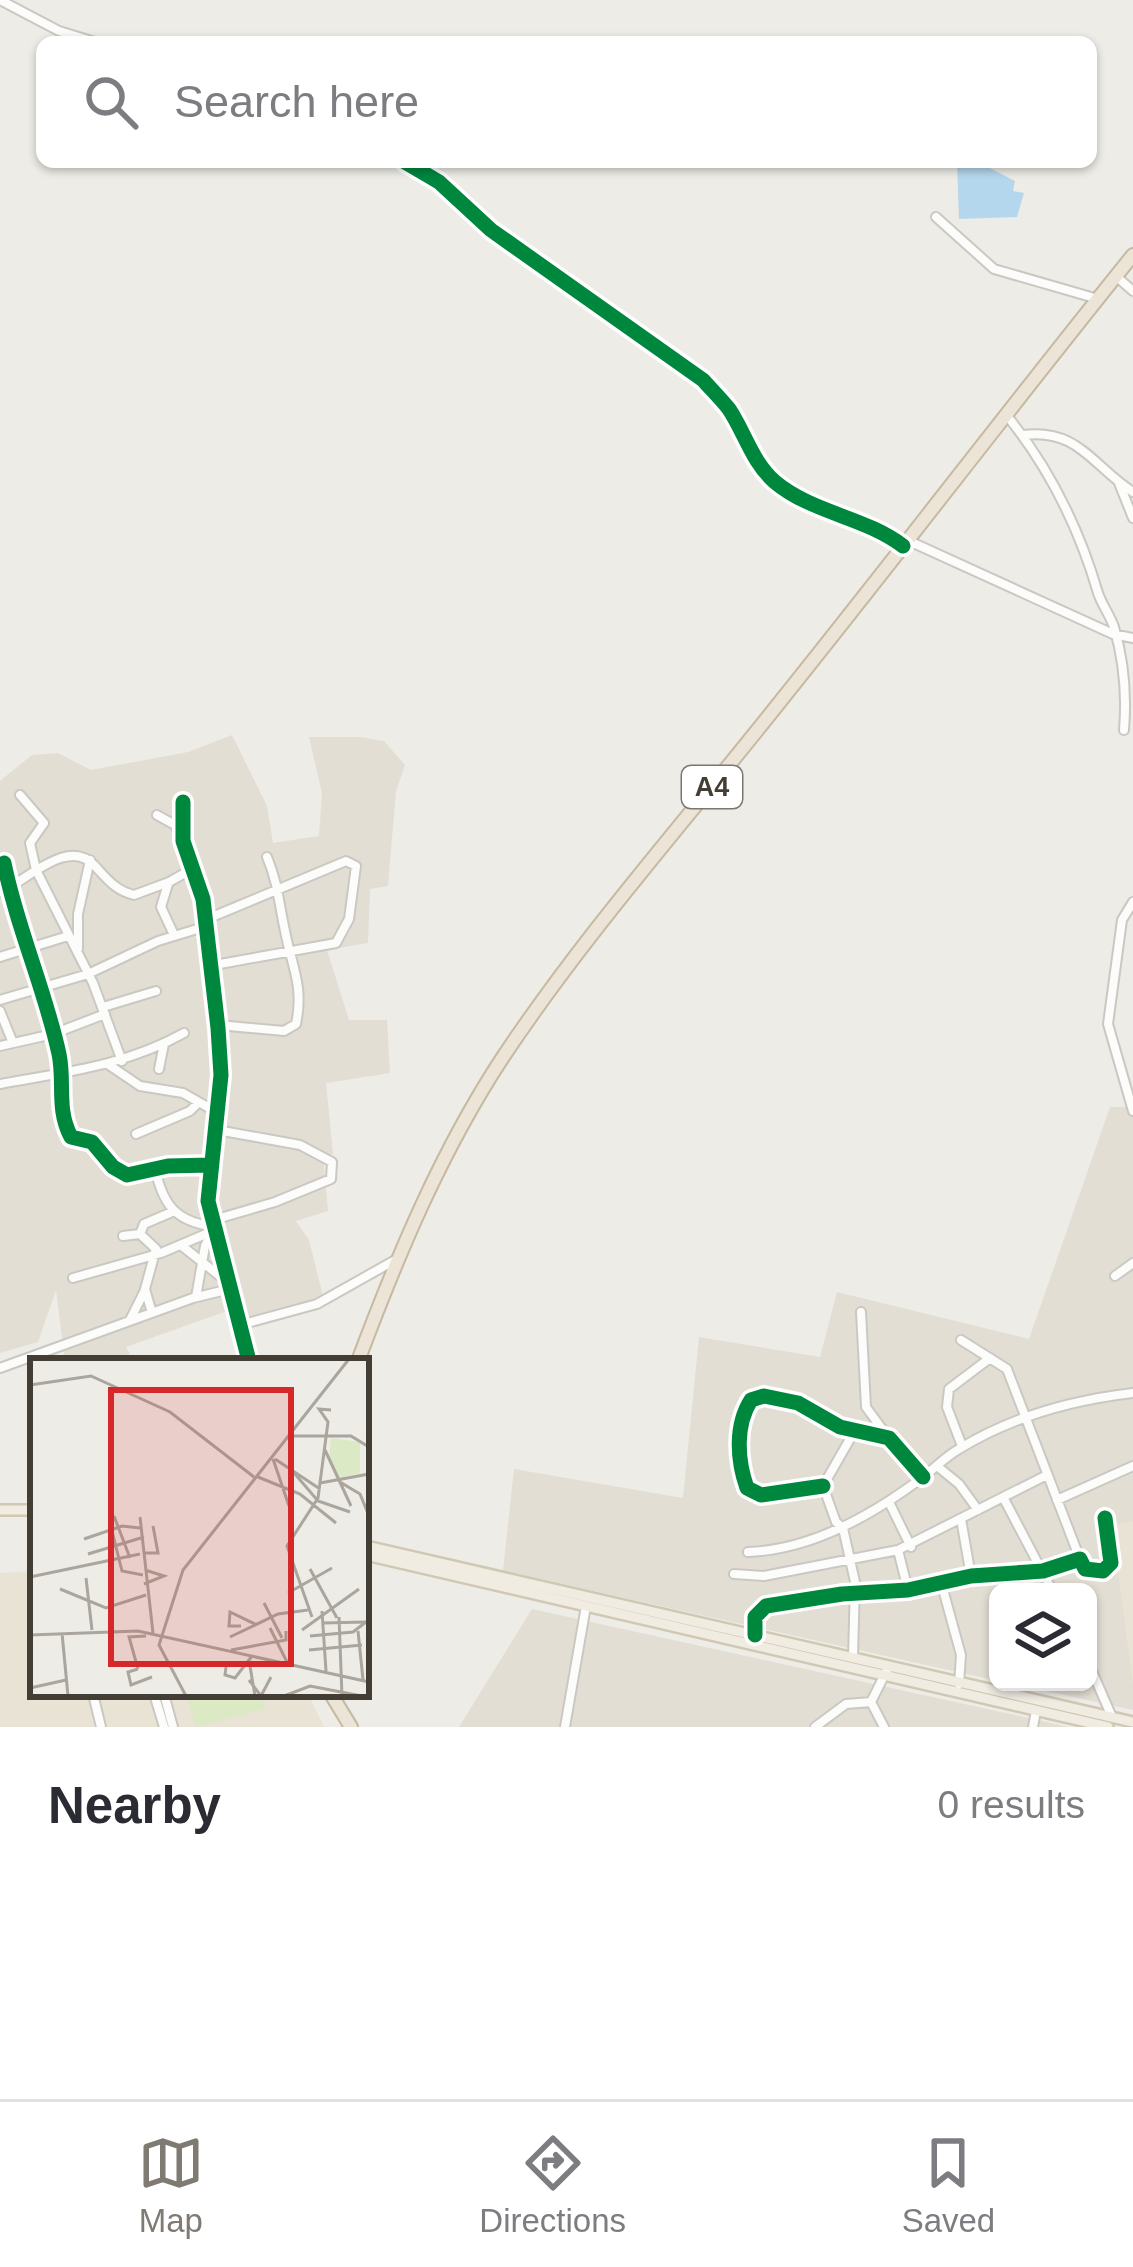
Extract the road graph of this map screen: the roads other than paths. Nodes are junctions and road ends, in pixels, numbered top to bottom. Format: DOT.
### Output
graph roads {
  1 [pos="0,0"];
  2 [pos="75,36"];
  3 [pos="415,168"];
  4 [pos="936,217"];
  5 [pos="1133,254"];
  6 [pos="1116,276"];
  7 [pos="1133,291"];
  8 [pos="1098,299"];
  9 [pos="1008,417"];
  10 [pos="1022,435"];
  11 [pos="1119,483"];
  12 [pos="1133,492"];
  13 [pos="1133,518"];
  14 [pos="905,544"];
  15 [pos="1116,635"];
  16 [pos="1133,638"];
  17 [pos="1124,730"];
  18 [pos="20,796"];
  19 [pos="183,802"];
  20 [pos="157,814"];
  21 [pos="183,842"];
  22 [pos="267,857"];
  23 [pos="90,860"];
  24 [pos="4,863"];
  25 [pos="194,868"];
  26 [pos="36,870"];
  27 [pos="169,883"];
  28 [pos="280,886"];
  29 [pos="4,890"];
  30 [pos="1133,902"];
  31 [pos="207,922"];
  32 [pos="174,934"];
  33 [pos="68,936"];
  34 [pos="28,951"];
  35 [pos="78,951"];
  36 [pos="290,953"];
  37 [pos="0,957"];
  38 [pos="209,966"];
  39 [pos="88,974"];
  40 [pos="42,989"];
  41 [pos="156,992"];
  42 [pos="0,1000"];
  43 [pos="104,1011"];
  44 [pos="0,1012"];
  45 [pos="218,1025"];
  46 [pos="184,1033"];
  47 [pos="52,1034"];
  48 [pos="13,1043"];
  49 [pos="164,1044"];
  50 [pos="0,1046"];
  51 [pos="122,1060"];
  52 [pos="109,1065"];
  53 [pos="159,1069"];
  54 [pos="58,1076"];
  55 [pos="0,1084"];
  56 [pos="197,1104"];
  57 [pos="1133,1111"];
  58 [pos="218,1113"];
  59 [pos="217,1130"];
  60 [pos="136,1134"];
  61 [pos="211,1165"];
  62 [pos="155,1169"];
  63 [pos="172,1212"];
  64 [pos="212,1226"];
  65 [pos="140,1234"];
  66 [pos="123,1236"];
  67 [pos="181,1245"];
  68 [pos="156,1254"];
  69 [pos="397,1259"];
  70 [pos="202,1260"];
  71 [pos="1133,1263"];
  72 [pos="1115,1276"];
  73 [pos="73,1278"];
  74 [pos="228,1285"];
  75 [pos="145,1289"];
  76 [pos="196,1297"];
  77 [pos="861,1312"];
  78 [pos="152,1313"];
  79 [pos="130,1322"];
  80 [pos="240,1325"];
  81 [pos="962,1340"];
  82 [pos="247,1358"];
  83 [pos="359,1358"];
  84 [pos="990,1358"];
  85 [pos="0,1368"];
  86 [pos="1133,1393"];
  87 [pos="1026,1420"];
  88 [pos="854,1432"];
  89 [pos="889,1438"];
  90 [pos="962,1446"];
  91 [pos="937,1466"];
  92 [pos="1133,1466"];
  93 [pos="1048,1474"];
  94 [pos="923,1478"];
  95 [pos="823,1486"];
  96 [pos="1003,1497"];
  97 [pos="1057,1500"];
  98 [pos="889,1502"];
  99 [pos="978,1510"];
  100 [pos="1105,1518"];
  101 [pos="961,1519"];
  102 [pos="843,1528"];
  103 [pos="911,1546"];
  104 [pos="898,1550"];
  105 [pos="369,1551"];
  106 [pos="369,1551"];
  107 [pos="748,1552"];
  108 [pos="849,1557"];
  109 [pos="1080,1559"];
  110 [pos="1042,1571"];
  111 [pos="734,1574"];
  112 [pos="971,1576"];
  113 [pos="940,1582"];
  114 [pos="1048,1583"];
  115 [pos="908,1590"];
  116 [pos="854,1594"];
  117 [pos="586,1606"];
  118 [pos="755,1635"];
  119 [pos="853,1657"];
  120 [pos="887,1670"];
  121 [pos="959,1684"];
  122 [pos="1097,1687"];
  123 [pos="94,1697"];
  124 [pos="155,1697"];
  125 [pos="165,1697"];
  126 [pos="333,1697"];
  127 [pos="872,1702"];
  128 [pos="1036,1711"];
  129 [pos="1110,1722"];
  130 [pos="1133,1722"];
  131 [pos="101,1727"];
  132 [pos="164,1727"];
  133 [pos="173,1727"];
  134 [pos="351,1727"];
  135 [pos="565,1727"];
  136 [pos="814,1727"];
  137 [pos="884,1727"];
  138 [pos="1033,1727"];
  1 -- 2 [label="street"];
  3 -- 14 [label="street"];
  4 -- 8 [label="street"];
  5 -- 6 [label="highway, A4"];
  6 -- 7 [label="street"];
  6 -- 8 [label="highway, A4"];
  8 -- 9 [label="highway, A4"];
  9 -- 10 [label="street"];
  9 -- 14 [label="highway, A4"];
  10 -- 11 [label="street"];
  10 -- 15 [label="street"];
  11 -- 12 [label="street"];
  11 -- 13 [label="street"];
  14 -- 15 [label="street"];
  14 -- 69 [label="highway, A4"];
  15 -- 16 [label="street"];
  15 -- 17 [label="street"];
  18 -- 26 [label="street"];
  19 -- 21 [label="street"];
  20 -- 21 [label="street"];
  21 -- 25 [label="street"];
  22 -- 28 [label="street"];
  23 -- 26 [label="street"];
  23 -- 27 [label="street"];
  23 -- 35 [label="street"];
  24 -- 29 [label="street"];
  25 -- 27 [label="street"];
  25 -- 31 [label="street"];
  26 -- 29 [label="street"];
  26 -- 33 [label="street"];
  27 -- 32 [label="street"];
  28 -- 31 [label="street"];
  28 -- 36 [label="street"];
  28 -- 36 [label="street"];
  29 -- 34 [label="street"];
  30 -- 57 [label="street"];
  31 -- 32 [label="street"];
  31 -- 38 [label="street"];
  32 -- 39 [label="street"];
  33 -- 34 [label="street"];
  33 -- 35 [label="street"];
  34 -- 37 [label="street"];
  34 -- 40 [label="street"];
  35 -- 39 [label="street"];
  36 -- 38 [label="street"];
  36 -- 45 [label="street"];
  38 -- 45 [label="street"];
  39 -- 40 [label="street"];
  39 -- 43 [label="street"];
  40 -- 42 [label="street"];
  40 -- 47 [label="street"];
  41 -- 43 [label="street"];
  43 -- 47 [label="street"];
  43 -- 51 [label="street"];
  44 -- 48 [label="street"];
  45 -- 58 [label="street"];
  46 -- 49 [label="street"];
  47 -- 48 [label="street"];
  47 -- 54 [label="street"];
  48 -- 50 [label="street"];
  49 -- 51 [label="street"];
  49 -- 53 [label="street"];
  51 -- 52 [label="street"];
  52 -- 54 [label="street"];
  52 -- 56 [label="street"];
  54 -- 55 [label="street"];
  54 -- 62 [label="street"];
  56 -- 58 [label="street"];
  56 -- 60 [label="street"];
  58 -- 59 [label="street"];
  59 -- 61 [label="street"];
  59 -- 64 [label="street"];
  61 -- 62 [label="street"];
  61 -- 64 [label="street"];
  62 -- 63 [label="street"];
  63 -- 64 [label="street"];
  63 -- 65 [label="street"];
  64 -- 67 [label="street"];
  64 -- 70 [label="street"];
  64 -- 74 [label="street"];
  65 -- 66 [label="street"];
  65 -- 68 [label="street"];
  67 -- 68 [label="street"];
  67 -- 70 [label="street"];
  68 -- 73 [label="street"];
  68 -- 75 [label="street"];
  69 -- 80 [label="street"];
  69 -- 83 [label="highway, A4"];
  70 -- 74 [label="street"];
  70 -- 76 [label="street"];
  71 -- 72 [label="street"];
  74 -- 76 [label="street"];
  74 -- 80 [label="street"];
  75 -- 78 [label="street"];
  75 -- 79 [label="street"];
  76 -- 78 [label="street"];
  77 -- 89 [label="street"];
  78 -- 79 [label="street"];
  79 -- 85 [label="street"];
  80 -- 82 [label="street"];
  81 -- 84 [label="street"];
  84 -- 87 [label="street"];
  84 -- 90 [label="street"];
  86 -- 87 [label="street"];
  87 -- 90 [label="street"];
  87 -- 93 [label="street"];
  88 -- 89 [label="street"];
  88 -- 95 [label="street"];
  88 -- 95 [label="street"];
  89 -- 94 [label="street"];
  90 -- 91 [label="street"];
  91 -- 94 [label="street"];
  91 -- 99 [label="street"];
  92 -- 97 [label="street"];
  93 -- 96 [label="street"];
  93 -- 97 [label="street"];
  94 -- 98 [label="street"];
  95 -- 102 [label="street"];
  96 -- 99 [label="street"];
  96 -- 110 [label="street"];
  97 -- 109 [label="street"];
  98 -- 102 [label="street"];
  98 -- 103 [label="street"];
  99 -- 101 [label="street"];
  100 -- 109 [label="street"];
  101 -- 103 [label="street"];
  101 -- 112 [label="street"];
  102 -- 107 [label="street"];
  102 -- 108 [label="street"];
  103 -- 104 [label="street"];
  104 -- 108 [label="street"];
  104 -- 115 [label="street"];
  105 -- 117 [label="main road"];
  106 -- 118 [label="main road"];
  108 -- 111 [label="street"];
  108 -- 116 [label="street"];
  109 -- 110 [label="street"];
  110 -- 112 [label="street"];
  110 -- 114 [label="street"];
  112 -- 113 [label="street"];
  113 -- 115 [label="street"];
  113 -- 121 [label="street"];
  115 -- 116 [label="street"];
  116 -- 118 [label="street"];
  116 -- 119 [label="street"];
  117 -- 120 [label="main road"];
  117 -- 135 [label="street"];
  118 -- 119 [label="main road"];
  119 -- 120 [label="main road"];
  120 -- 121 [label="main road"];
  120 -- 127 [label="street"];
  120 -- 128 [label="main road"];
  121 -- 129 [label="main road"];
  122 -- 129 [label="street"];
  123 -- 131 [label="street"];
  124 -- 132 [label="street"];
  125 -- 133 [label="street"];
  126 -- 134 [label="highway"];
  127 -- 136 [label="street"];
  127 -- 137 [label="street"];
  128 -- 129 [label="main road"];
  128 -- 138 [label="street"];
  129 -- 130 [label="main road"];
}
